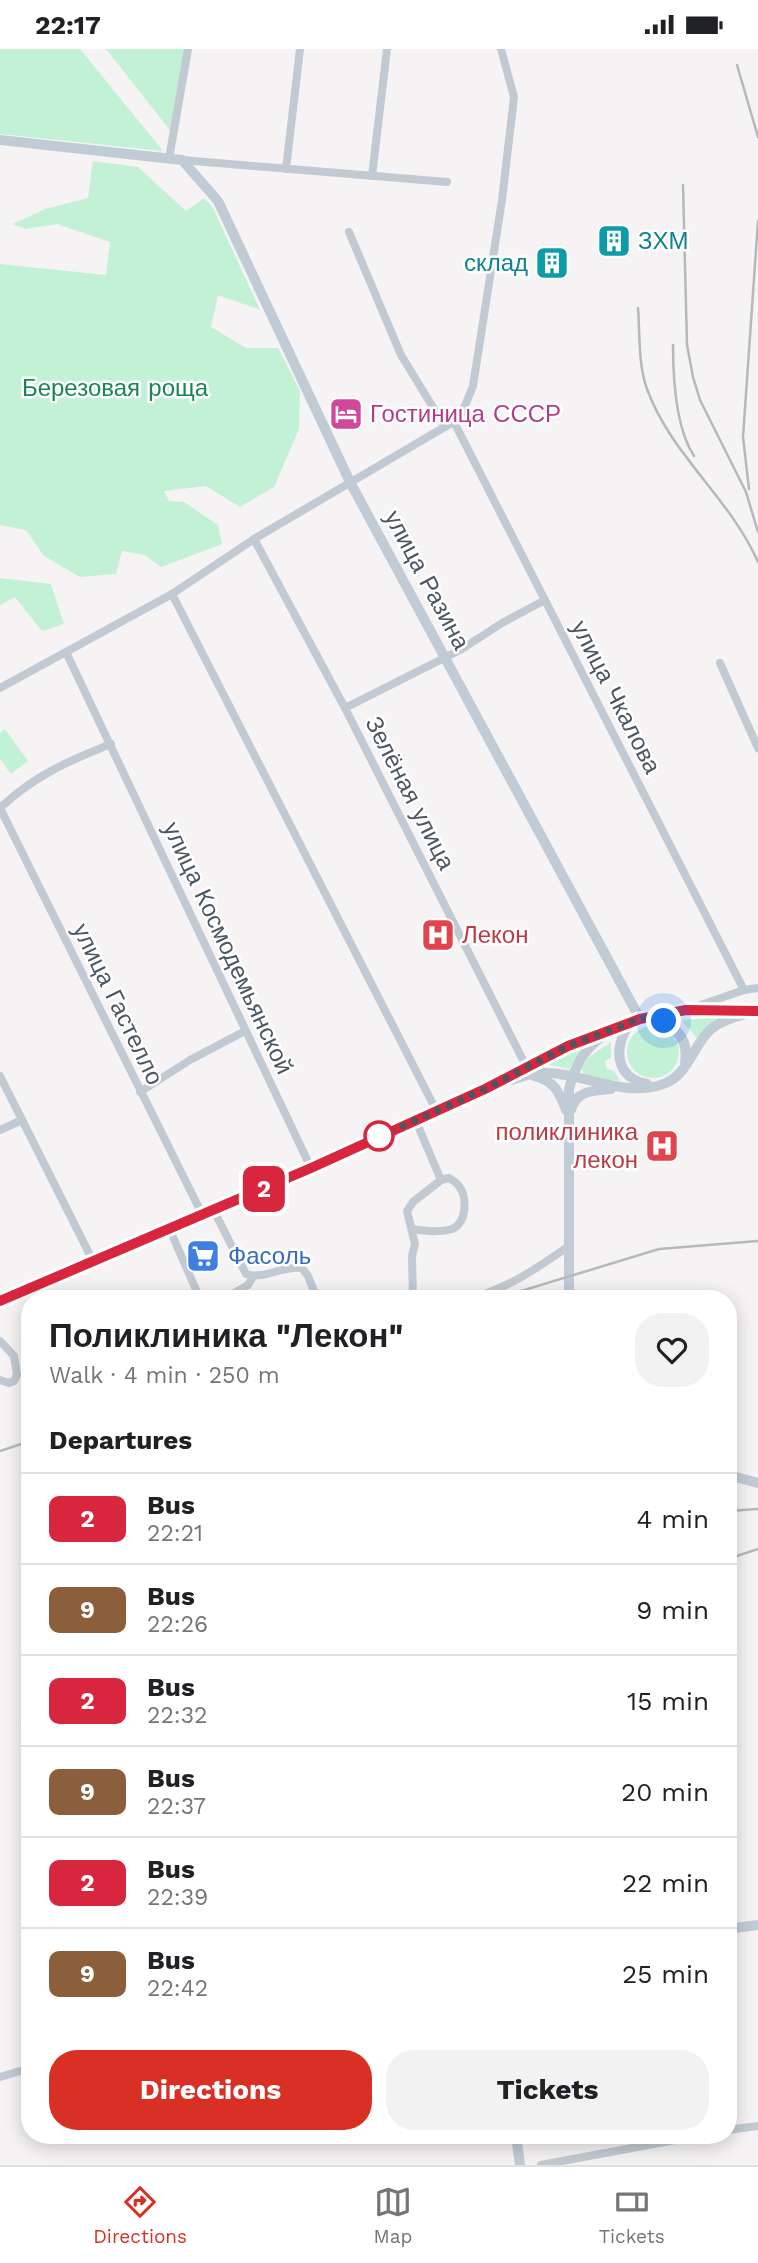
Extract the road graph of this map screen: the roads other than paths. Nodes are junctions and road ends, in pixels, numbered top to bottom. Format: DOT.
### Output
graph roads {
  1 [pos="188,49"];
  2 [pos="300,49"];
  3 [pos="387,49"];
  4 [pos="501,49"];
  5 [pos="0,140"];
  6 [pos="169,159"];
  7 [pos="182,160"];
  8 [pos="286,169"];
  9 [pos="372,176"];
  10 [pos="447,182"];
  11 [pos="349,232"];
  12 [pos="454,422"];
  13 [pos="445,427"];
  14 [pos="350,482"];
  15 [pos="254,539"];
  16 [pos="172,594"];
  17 [pos="545,600"];
  18 [pos="66,652"];
  19 [pos="445,657"];
  20 [pos="720,663"];
  21 [pos="0,688"];
  22 [pos="345,708"];
  23 [pos="111,744"];
  24 [pos="758,748"];
  25 [pos="0,808"];
  26 [pos="758,988"];
  27 [pos="744,990"];
  28 [pos="686,1010"];
  29 [pos="758,1011"];
  30 [pos="646,1018"];
  31 [pos="629,1024"];
  32 [pos="614,1029"];
  33 [pos="245,1031"];
  34 [pos="681,1070"];
  35 [pos="527,1071"];
  36 [pos="0,1076"];
  37 [pos="572,1076"];
  38 [pos="664,1084"];
  39 [pos="643,1087"];
  40 [pos="140,1092"];
  41 [pos="436,1110"];
  42 [pos="415,1119"];
  43 [pos="569,1119"];
  44 [pos="22,1120"];
  45 [pos="0,1130"];
  46 [pos="311,1168"];
  47 [pos="441,1180"];
  48 [pos="209,1214"];
  49 [pos="170,1230"];
  50 [pos="413,1230"];
  51 [pos="569,1245"];
  52 [pos="94,1263"];
  53 [pos="254,1277"];
  54 [pos="27,1290"];
  55 [pos="196,1290"];
  56 [pos="239,1290"];
  57 [pos="313,1290"];
  58 [pos="413,1290"];
  59 [pos="497,1290"];
  60 [pos="569,1290"];
  61 [pos="21,1293"];
  62 [pos="0,1301"];
  63 [pos="0,1341"];
  64 [pos="0,1380"];
  65 [pos="737,1477"];
  66 [pos="758,1483"];
  67 [pos="758,1924"];
  68 [pos="737,1928"];
  69 [pos="21,2071"];
  70 [pos="0,2077"];
  71 [pos="758,2126"];
  72 [pos="737,2129"];
  73 [pos="517,2144"];
  74 [pos="654,2144"];
  75 [pos="520,2165"];
  76 [pos="541,2165"];
  1 -- 6 [label="street"];
  2 -- 8 [label="street"];
  3 -- 9 [label="street"];
  4 -- 12 [label="street"];
  5 -- 6 [label="street"];
  6 -- 7 [label="street"];
  7 -- 8 [label="street"];
  7 -- 14 [label="street, улица Разина"];
  8 -- 9 [label="street"];
  9 -- 10 [label="street"];
  11 -- 13 [label="street"];
  12 -- 13 [label="street"];
  12 -- 17 [label="street, улица Чкалова"];
  13 -- 14 [label="street"];
  14 -- 15 [label="street"];
  14 -- 19 [label="street, улица Разина"];
  15 -- 16 [label="street"];
  15 -- 22 [label="street, Зелёная улица"];
  16 -- 18 [label="street"];
  16 -- 41 [label="street"];
  17 -- 19 [label="street"];
  17 -- 27 [label="street, улица Чкалова"];
  18 -- 21 [label="street"];
  18 -- 23 [label="street, улица Космодемьянской"];
  19 -- 22 [label="street"];
  19 -- 30 [label="street, улица Разина"];
  20 -- 24 [label="street"];
  22 -- 35 [label="street, Зелёная улица"];
  23 -- 25 [label="street"];
  23 -- 33 [label="street, улица Космодемьянской"];
  25 -- 40 [label="street, улица Гастелло"];
  26 -- 27 [label="street"];
  27 -- 28 [label="street"];
  28 -- 29 [label="street"];
  28 -- 30 [label="street"];
  29 -- 34 [label="street"];
  30 -- 31 [label="street"];
  30 -- 34 [label="street"];
  31 -- 32 [label="street"];
  31 -- 38 [label="street"];
  32 -- 35 [label="street"];
  32 -- 37 [label="street"];
  33 -- 40 [label="street"];
  33 -- 46 [label="street, улица Космодемьянской"];
  34 -- 38 [label="street"];
  35 -- 37 [label="street"];
  35 -- 41 [label="street"];
  35 -- 43 [label="street"];
  36 -- 44 [label="street"];
  37 -- 39 [label="street"];
  37 -- 43 [label="street"];
  38 -- 39 [label="street"];
  39 -- 43 [label="street"];
  40 -- 48 [label="street, улица Гастелло"];
  41 -- 42 [label="street"];
  42 -- 46 [label="street"];
  42 -- 47 [label="street"];
  43 -- 51 [label="street"];
  44 -- 45 [label="street"];
  44 -- 52 [label="street"];
  46 -- 48 [label="street"];
  47 -- 50 [label="street"];
  47 -- 50 [label="street"];
  48 -- 49 [label="street"];
  48 -- 53 [label="street, улица Гастелло"];
  49 -- 52 [label="street"];
  49 -- 55 [label="street"];
  50 -- 58 [label="street"];
  51 -- 59 [label="street"];
  51 -- 60 [label="street"];
  52 -- 54 [label="street"];
  53 -- 56 [label="street"];
  53 -- 57 [label="street"];
  61 -- 62 [label="street"];
  63 -- 64 [label="street"];
  65 -- 66 [label="street"];
  67 -- 68 [label="street"];
  69 -- 70 [label="street"];
  71 -- 72 [label="street"];
  73 -- 75 [label="street"];
  74 -- 76 [label="street"];
}
